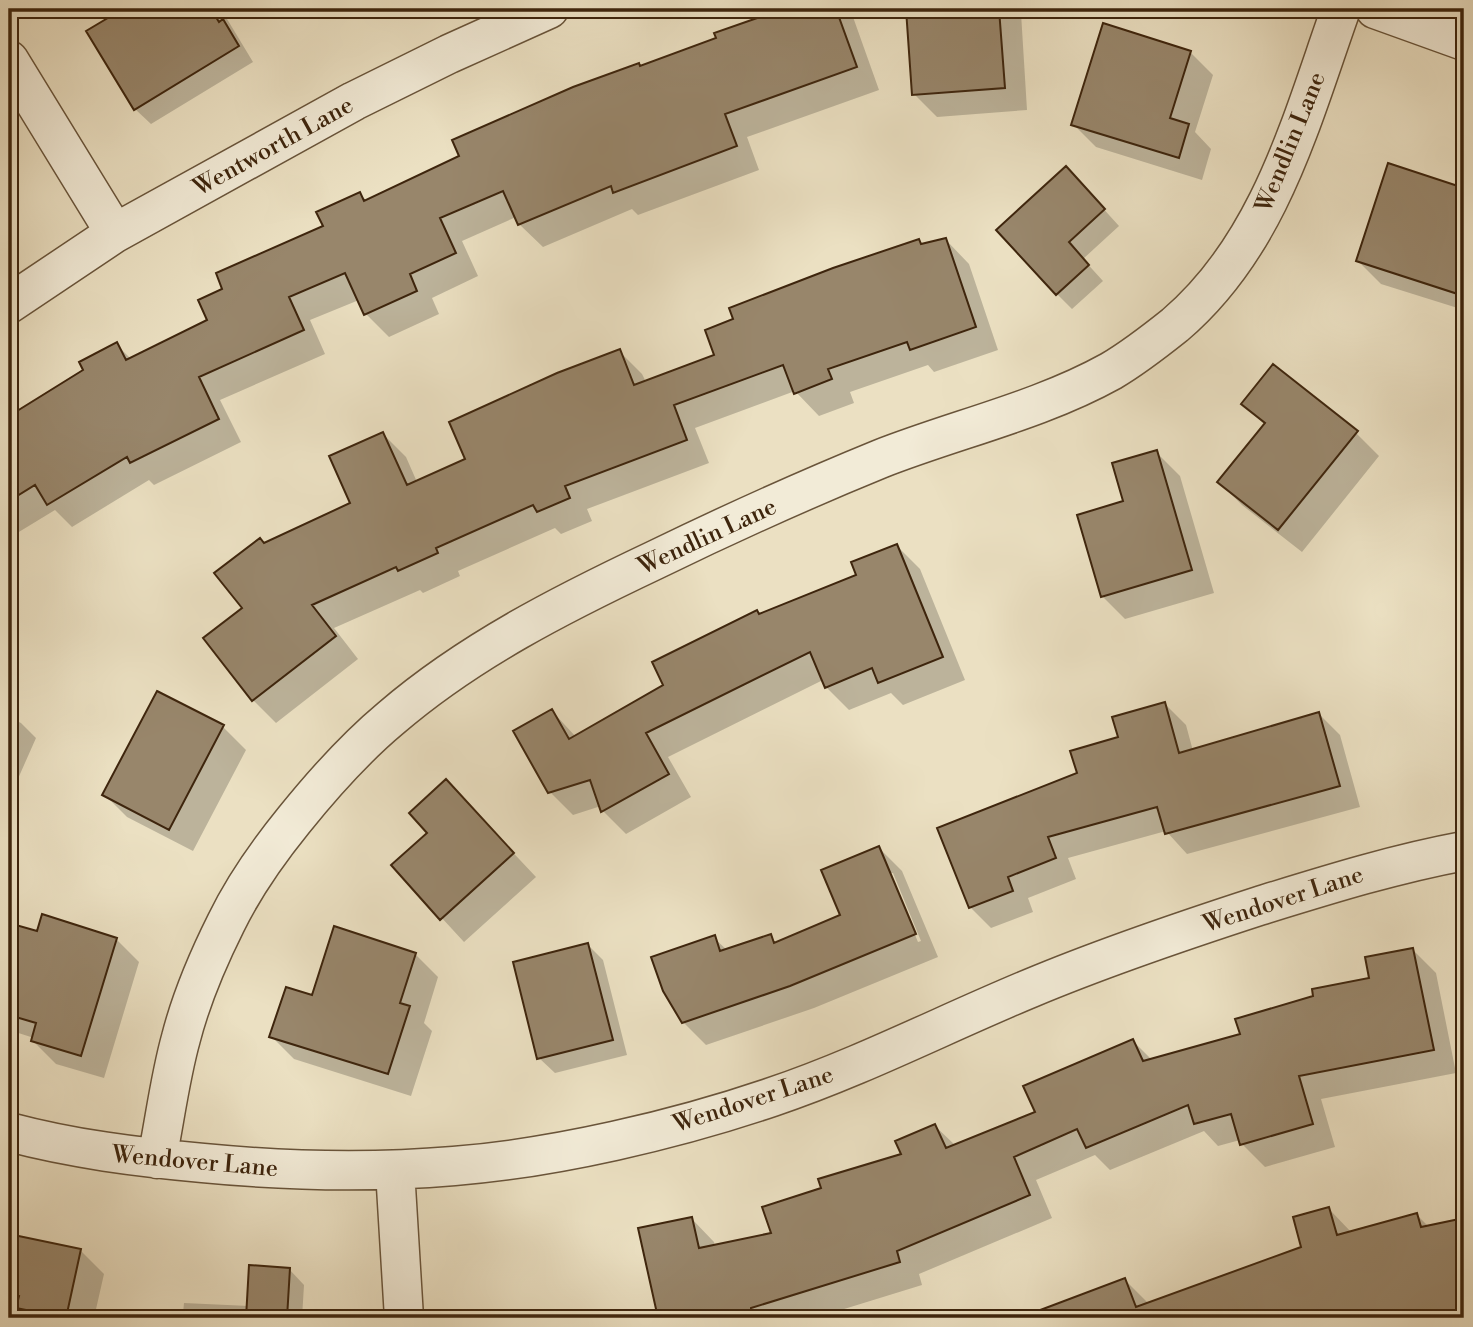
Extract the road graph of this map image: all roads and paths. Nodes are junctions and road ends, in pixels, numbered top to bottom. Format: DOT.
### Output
graph roads {
  1 [pos="549,9"];
  2 [pos="1340,9"];
  3 [pos="1375,9"];
  4 [pos="1464,41"];
  5 [pos="9,60"];
  6 [pos="115,233"];
  7 [pos="9,304"];
  8 [pos="1464,851"];
  9 [pos="9,1132"];
  10 [pos="157,1159"];
  11 [pos="395,1170"];
  12 [pos="404,1318"];
  1 -- 6 [label="street, Wentworth Lane"];
  2 -- 10 [label="street, Wendlin Lane"];
  3 -- 4 [label="street"];
  5 -- 6 [label="street"];
  6 -- 7 [label="street, Wentworth Lane"];
  8 -- 11 [label="street, Wendover Lane"];
  9 -- 10 [label="street, Wendover Lane"];
  10 -- 11 [label="street, Wendover Lane"];
  11 -- 12 [label="street"];
}
